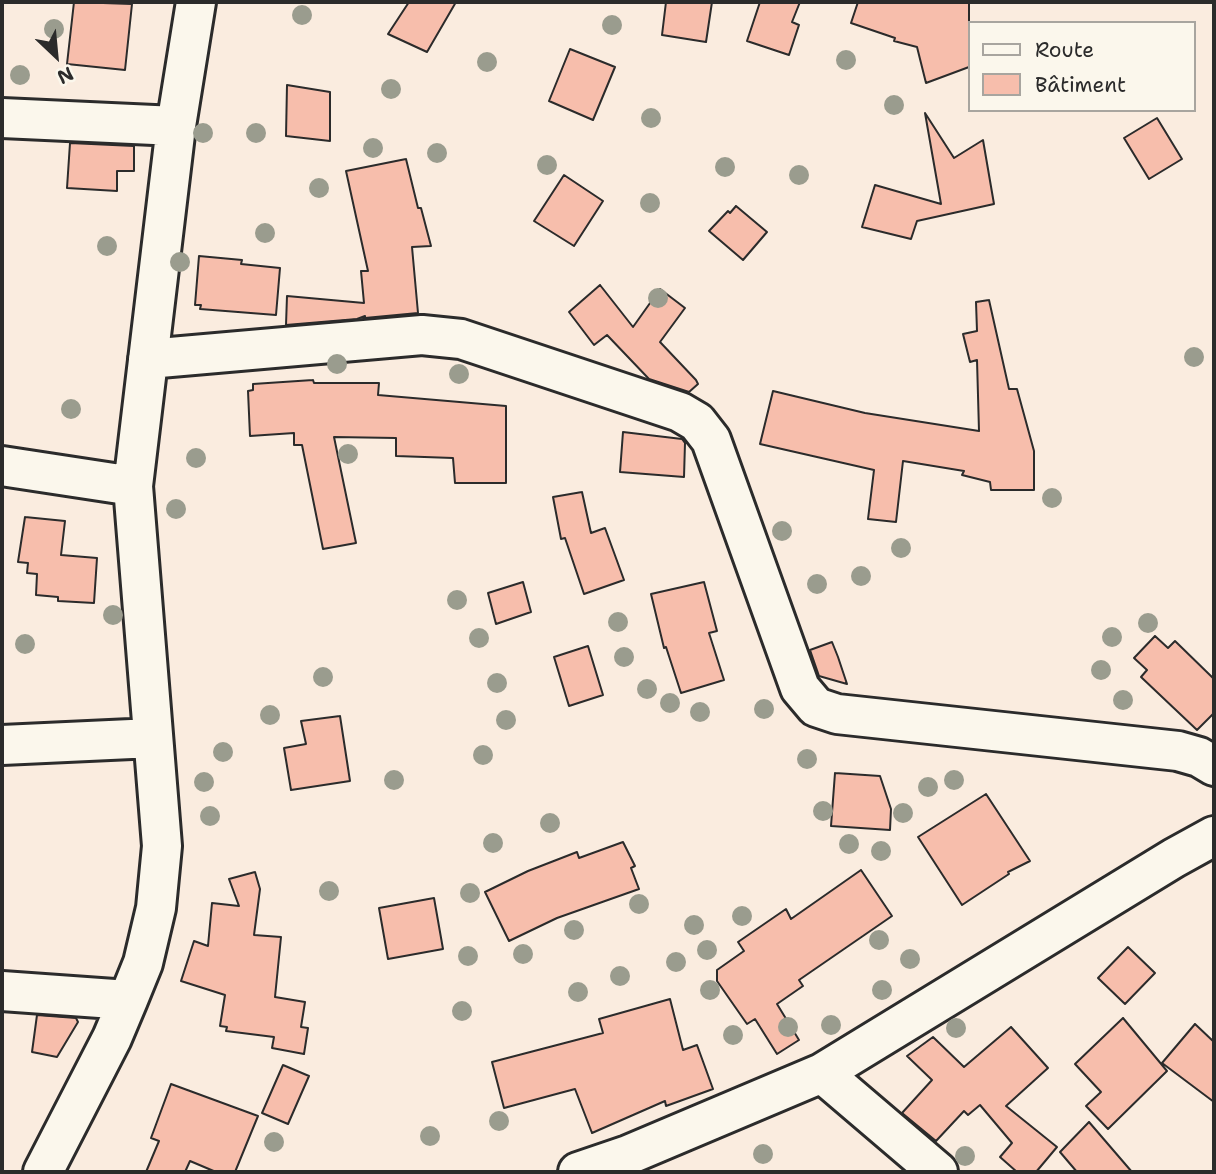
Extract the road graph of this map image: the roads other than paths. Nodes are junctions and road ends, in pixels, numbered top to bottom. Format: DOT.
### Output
graph roads {
  1 [pos="196,2"];
  2 [pos="2,118"];
  3 [pos="176,126"];
  4 [pos="148,359"];
  5 [pos="2,466"];
  6 [pos="133,486"];
  7 [pos="153,738"];
  8 [pos="2,745"];
  9 [pos="1214,766"];
  10 [pos="1214,836"];
  11 [pos="2,991"];
  12 [pos="128,1000"];
  13 [pos="822,1073"];
  14 [pos="43,1172"];
  15 [pos="578,1172"];
  16 [pos="938,1172"];
  1 -- 3 [label="street"];
  2 -- 3 [label="street"];
  3 -- 4 [label="street"];
  4 -- 6 [label="street"];
  4 -- 9 [label="street"];
  5 -- 6 [label="street"];
  6 -- 7 [label="street"];
  7 -- 8 [label="street"];
  7 -- 12 [label="street"];
  10 -- 13 [label="street"];
  11 -- 12 [label="street"];
  12 -- 14 [label="street"];
  13 -- 15 [label="street"];
  13 -- 16 [label="street"];
}
